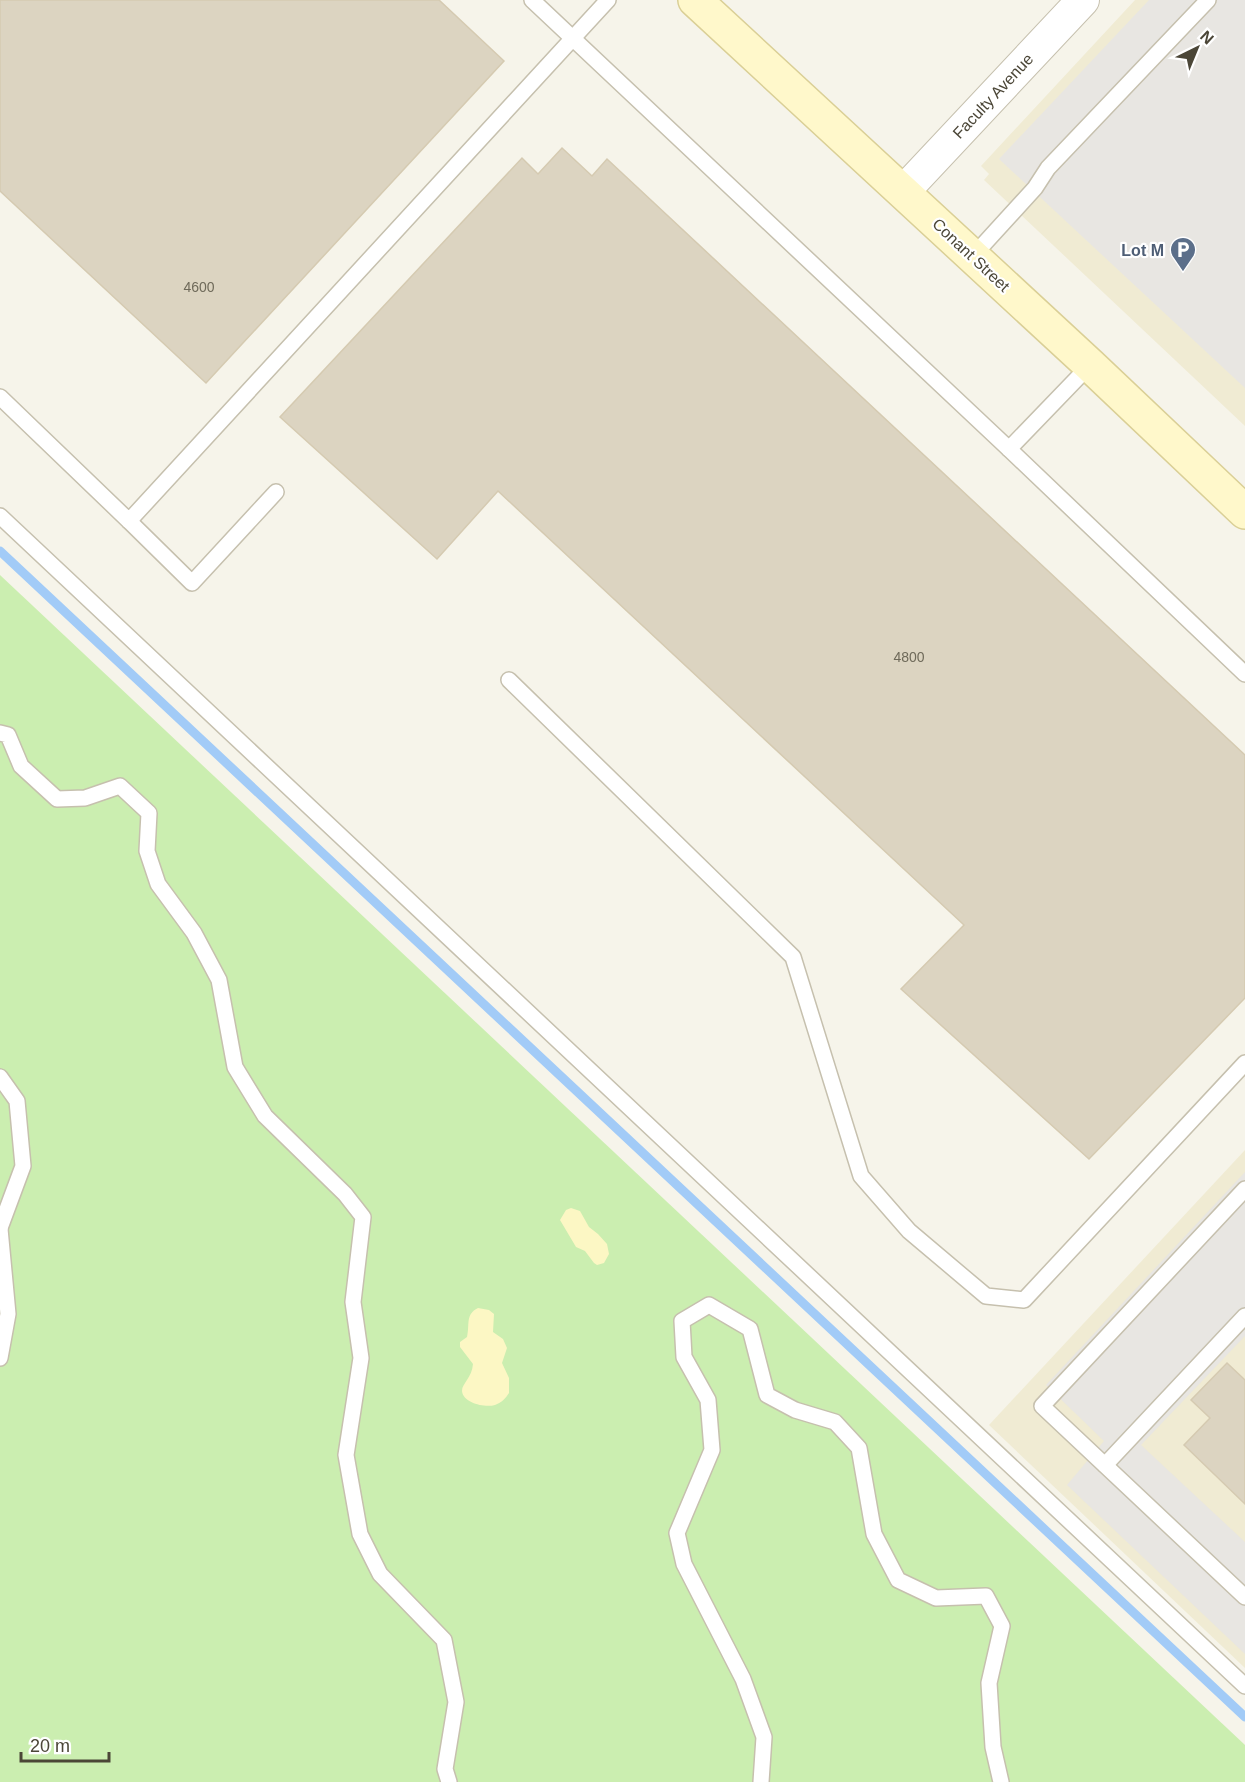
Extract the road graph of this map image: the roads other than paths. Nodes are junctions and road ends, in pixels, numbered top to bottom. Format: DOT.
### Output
graph roads {
  1 [pos="532,0"];
  2 [pos="608,0"];
  3 [pos="695,0"];
  4 [pos="1083,0"];
  5 [pos="1208,0"];
  6 [pos="573,39"];
  7 [pos="903,192"];
  8 [pos="972,257"];
  9 [pos="1090,365"];
  10 [pos="0,397"];
  11 [pos="1009,448"];
  12 [pos="276,492"];
  13 [pos="1245,512"];
  14 [pos="0,516"];
  15 [pos="129,521"];
  16 [pos="1245,674"];
  17 [pos="509,680"];
  18 [pos="0,733"];
  19 [pos="1245,1063"];
  20 [pos="0,1077"];
  21 [pos="1245,1190"];
  22 [pos="0,1229"];
  23 [pos="1245,1316"];
  24 [pos="0,1358"];
  25 [pos="1105,1465"];
  26 [pos="1245,1597"];
  27 [pos="1245,1686"];
  28 [pos="449,1782"];
  29 [pos="761,1782"];
  30 [pos="1001,1782"];
  1 -- 6 [label="lane"];
  2 -- 6 [label="lane"];
  3 -- 7 [label="street, Conant Street"];
  4 -- 7 [label="street, Faculty Avenue"];
  5 -- 8 [label="lane"];
  6 -- 11 [label="lane"];
  6 -- 15 [label="lane"];
  7 -- 8 [label="street, Conant Street"];
  8 -- 9 [label="street, Conant Street"];
  9 -- 11 [label="lane"];
  9 -- 13 [label="street, Conant Street"];
  10 -- 15 [label="lane"];
  11 -- 16 [label="lane"];
  12 -- 15 [label="lane"];
  14 -- 27 [label="lane"];
  17 -- 19 [label="lane"];
  18 -- 28 [label="lane"];
  20 -- 22 [label="lane"];
  21 -- 25 [label="lane"];
  22 -- 24 [label="lane"];
  23 -- 25 [label="lane"];
  25 -- 26 [label="lane"];
  29 -- 30 [label="lane"];
}
